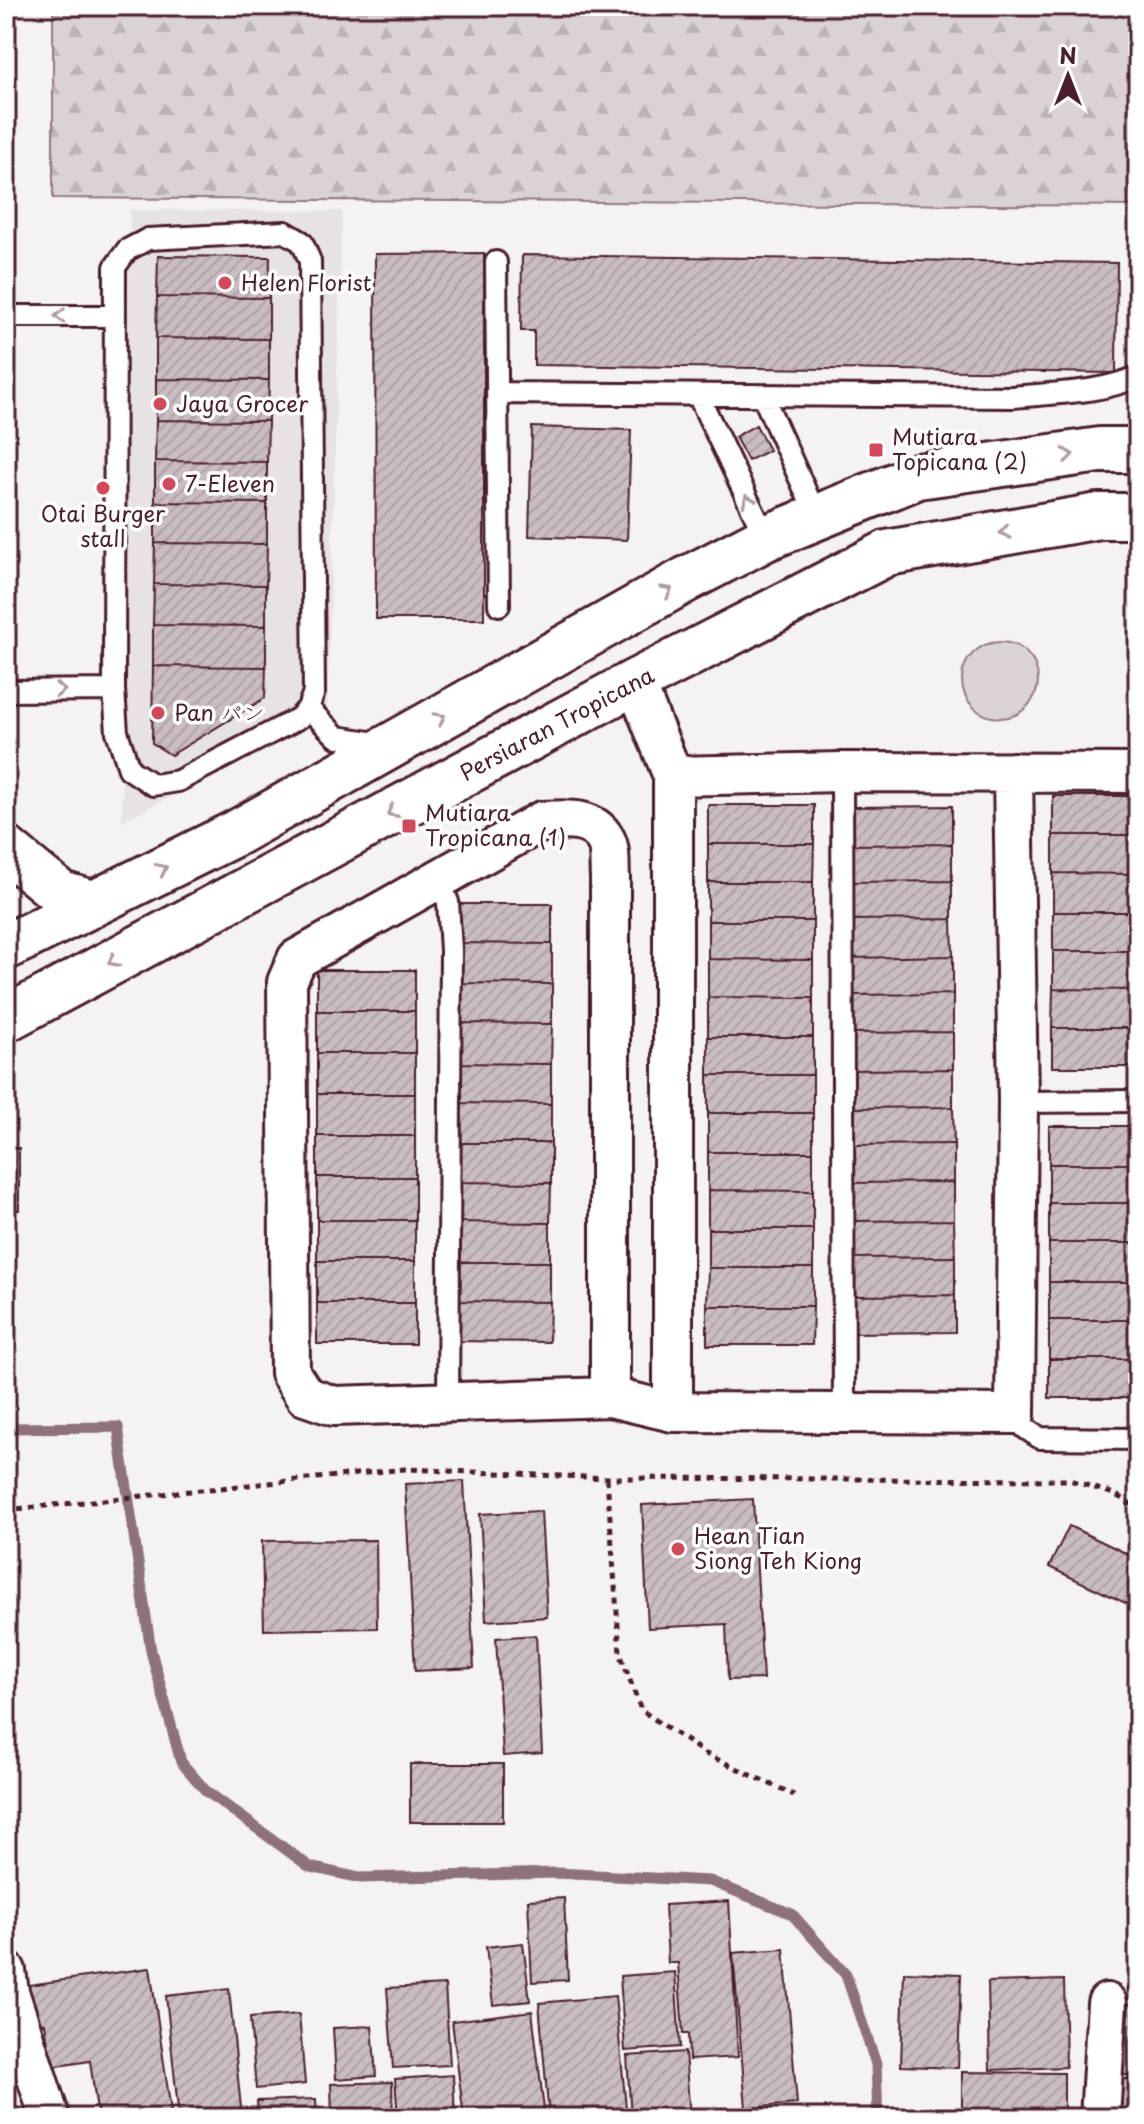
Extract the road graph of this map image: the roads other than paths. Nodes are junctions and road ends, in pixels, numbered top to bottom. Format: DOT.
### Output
graph roads {
  1 [pos="496,262"];
  2 [pos="6,316"];
  3 [pos="114,316"];
  4 [pos="1138,376"];
  5 [pos="499,393"];
  6 [pos="698,395"];
  7 [pos="763,396"];
  8 [pos="1138,450"];
  9 [pos="1138,516"];
  10 [pos="817,517"];
  11 [pos="766,538"];
  12 [pos="499,605"];
  13 [pos="635,682"];
  14 [pos="114,690"];
  15 [pos="6,691"];
  16 [pos="308,708"];
  17 [pos="393,745"];
  18 [pos="842,772"];
  19 [pos="1013,772"];
  20 [pos="1138,773"];
  21 [pos="673,776"];
  22 [pos="6,849"];
  23 [pos="438,879"];
  24 [pos="92,903"];
  25 [pos="6,947"];
  26 [pos="6,1019"];
  27 [pos="1138,1101"];
  28 [pos="1018,1102"];
  29 [pos="610,1397"];
  30 [pos="448,1402"];
  31 [pos="673,1412"];
  32 [pos="844,1414"];
  33 [pos="1015,1414"];
  34 [pos="1138,1439"];
  35 [pos="6,1971"];
  36 [pos="1107,2003"];
  37 [pos="50,2118"];
  38 [pos="1100,2118"];
  1 -- 5 [label="lane"];
  3 -- 2 [label="lane, one-way"];
  3 -- 14 [label="lane"];
  3 -- 16 [label="lane"];
  4 -- 7 [label="lane"];
  5 -- 6 [label="lane"];
  5 -- 12 [label="lane"];
  6 -- 7 [label="lane"];
  11 -- 6 [label="lane, one-way"];
  7 -- 10 [label="lane"];
  10 -- 8 [label="main road, one-way"];
  9 -- 13 [label="main road, Persiaran Tropicana, one-way"];
  10 -- 11 [label="main road"];
  17 -- 11 [label="main road, one-way"];
  13 -- 21 [label="street"];
  13 -- 26 [label="main road, Persiaran Tropicana, one-way"];
  15 -- 14 [label="lane, one-way"];
  14 -- 16 [label="lane"];
  16 -- 17 [label="lane"];
  24 -- 17 [label="main road, one-way"];
  18 -- 19 [label="street"];
  18 -- 21 [label="street"];
  18 -- 32 [label="lane"];
  19 -- 20 [label="street"];
  19 -- 28 [label="street"];
  21 -- 31 [label="street"];
  22 -- 24 [label="main road"];
  23 -- 29 [label="street"];
  23 -- 30 [label="lane"];
  23 -- 30 [label="street"];
  24 -- 25 [label="main road"];
  27 -- 28 [label="lane"];
  28 -- 33 [label="street"];
  29 -- 30 [label="street"];
  29 -- 31 [label="street"];
  31 -- 32 [label="street"];
  32 -- 33 [label="street"];
  33 -- 34 [label="lane"];
  35 -- 37 [label="street"];
  36 -- 38 [label="street"];
}
